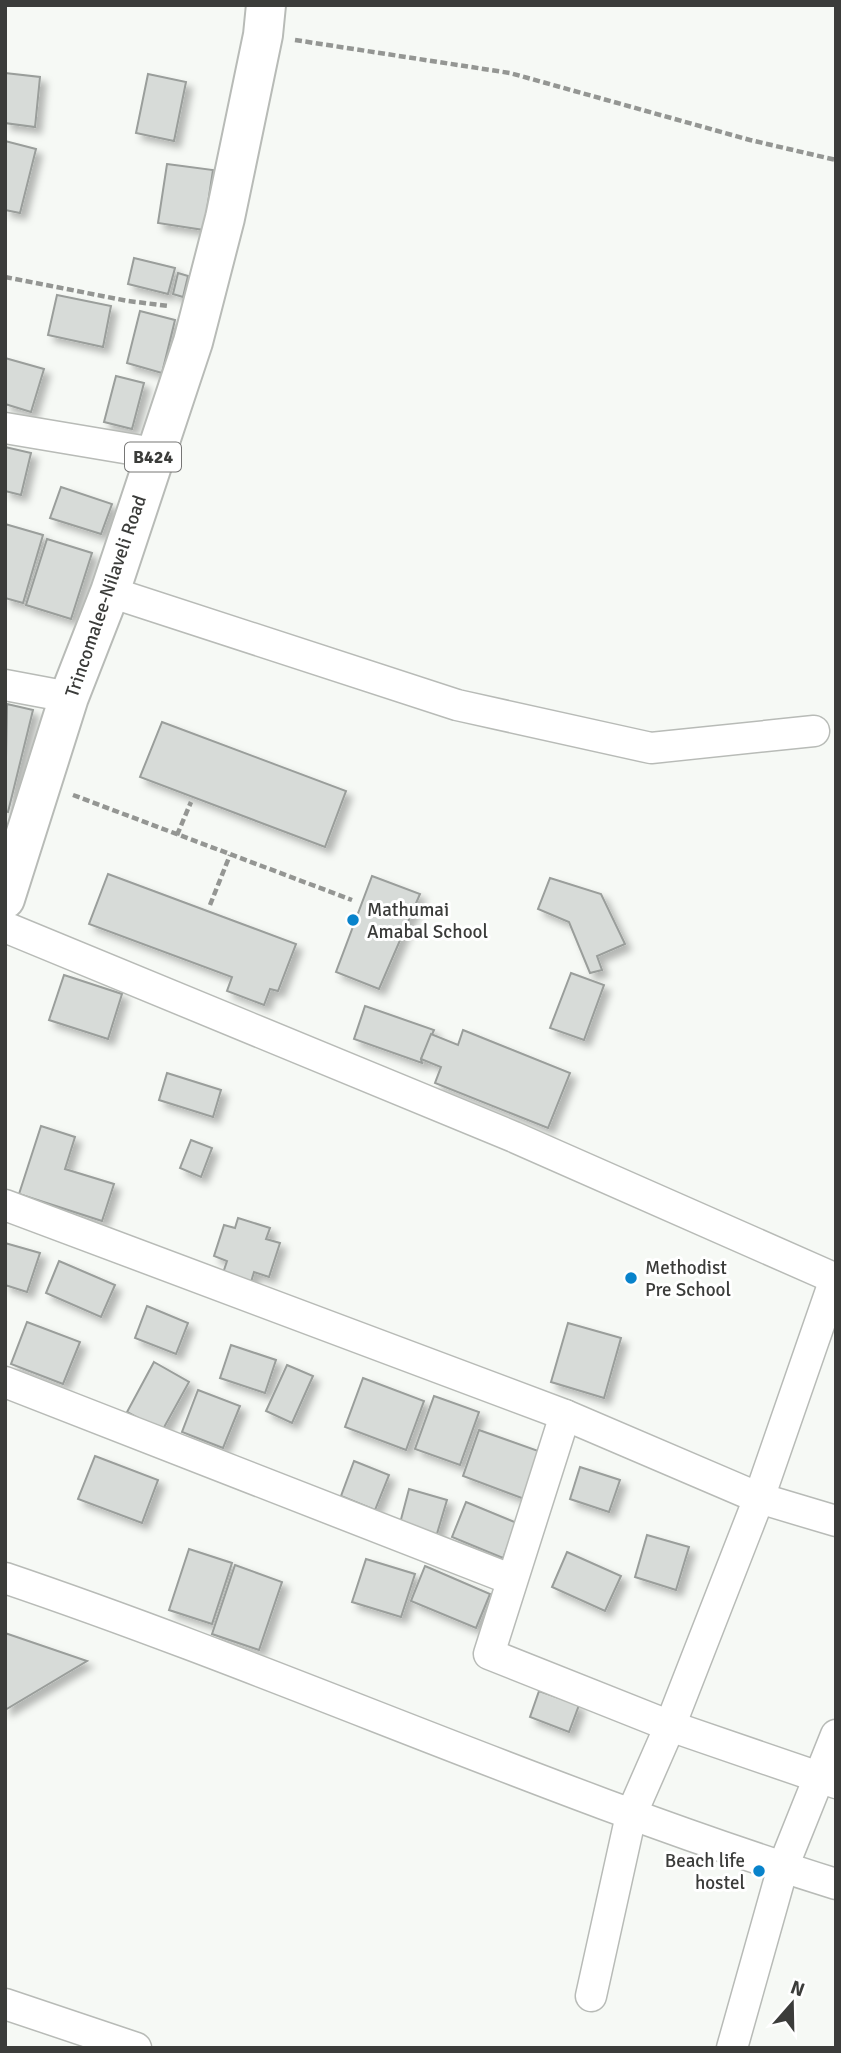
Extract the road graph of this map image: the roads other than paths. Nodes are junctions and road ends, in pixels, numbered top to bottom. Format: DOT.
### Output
graph roads {
  1 [pos="264,20"];
  2 [pos="5,428"];
  3 [pos="154,453"];
  4 [pos="110,592"];
  5 [pos="5,685"];
  6 [pos="69,696"];
  7 [pos="814,731"];
  8 [pos="5,899"];
  9 [pos="5,927"];
  10 [pos="5,1206"];
  11 [pos="835,1279"];
  12 [pos="5,1382"];
  13 [pos="565,1415"];
  14 [pos="759,1498"];
  15 [pos="836,1521"];
  16 [pos="5,1578"];
  17 [pos="510,1579"];
  18 [pos="670,1726"];
  19 [pos="836,1735"];
  20 [pos="828,1779"];
  21 [pos="631,1815"];
  22 [pos="783,1867"];
  23 [pos="836,1884"];
  24 [pos="591,1996"];
  25 [pos="5,2004"];
  26 [pos="136,2048"];
  27 [pos="732,2048"];
  1 -- 3 [label="main road, Trincomalee-Nilaveli Road / B424"];
  2 -- 3 [label="street"];
  3 -- 4 [label="main road, Trincomalee-Nilaveli Road / B424"];
  4 -- 6 [label="main road, Trincomalee-Nilaveli Road / B424"];
  4 -- 7 [label="street"];
  5 -- 6 [label="street"];
  6 -- 8 [label="main road, Trincomalee-Nilaveli Road / B424"];
  9 -- 11 [label="street"];
  10 -- 13 [label="street"];
  11 -- 14 [label="street"];
  12 -- 17 [label="street"];
  13 -- 14 [label="street"];
  13 -- 17 [label="street"];
  14 -- 15 [label="street"];
  14 -- 18 [label="street"];
  16 -- 21 [label="street"];
  17 -- 18 [label="street"];
  18 -- 20 [label="street"];
  18 -- 21 [label="street"];
  19 -- 20 [label="street"];
  20 -- 22 [label="street"];
  21 -- 22 [label="street"];
  21 -- 24 [label="street"];
  22 -- 23 [label="street"];
  22 -- 27 [label="street"];
  25 -- 26 [label="street"];
}
